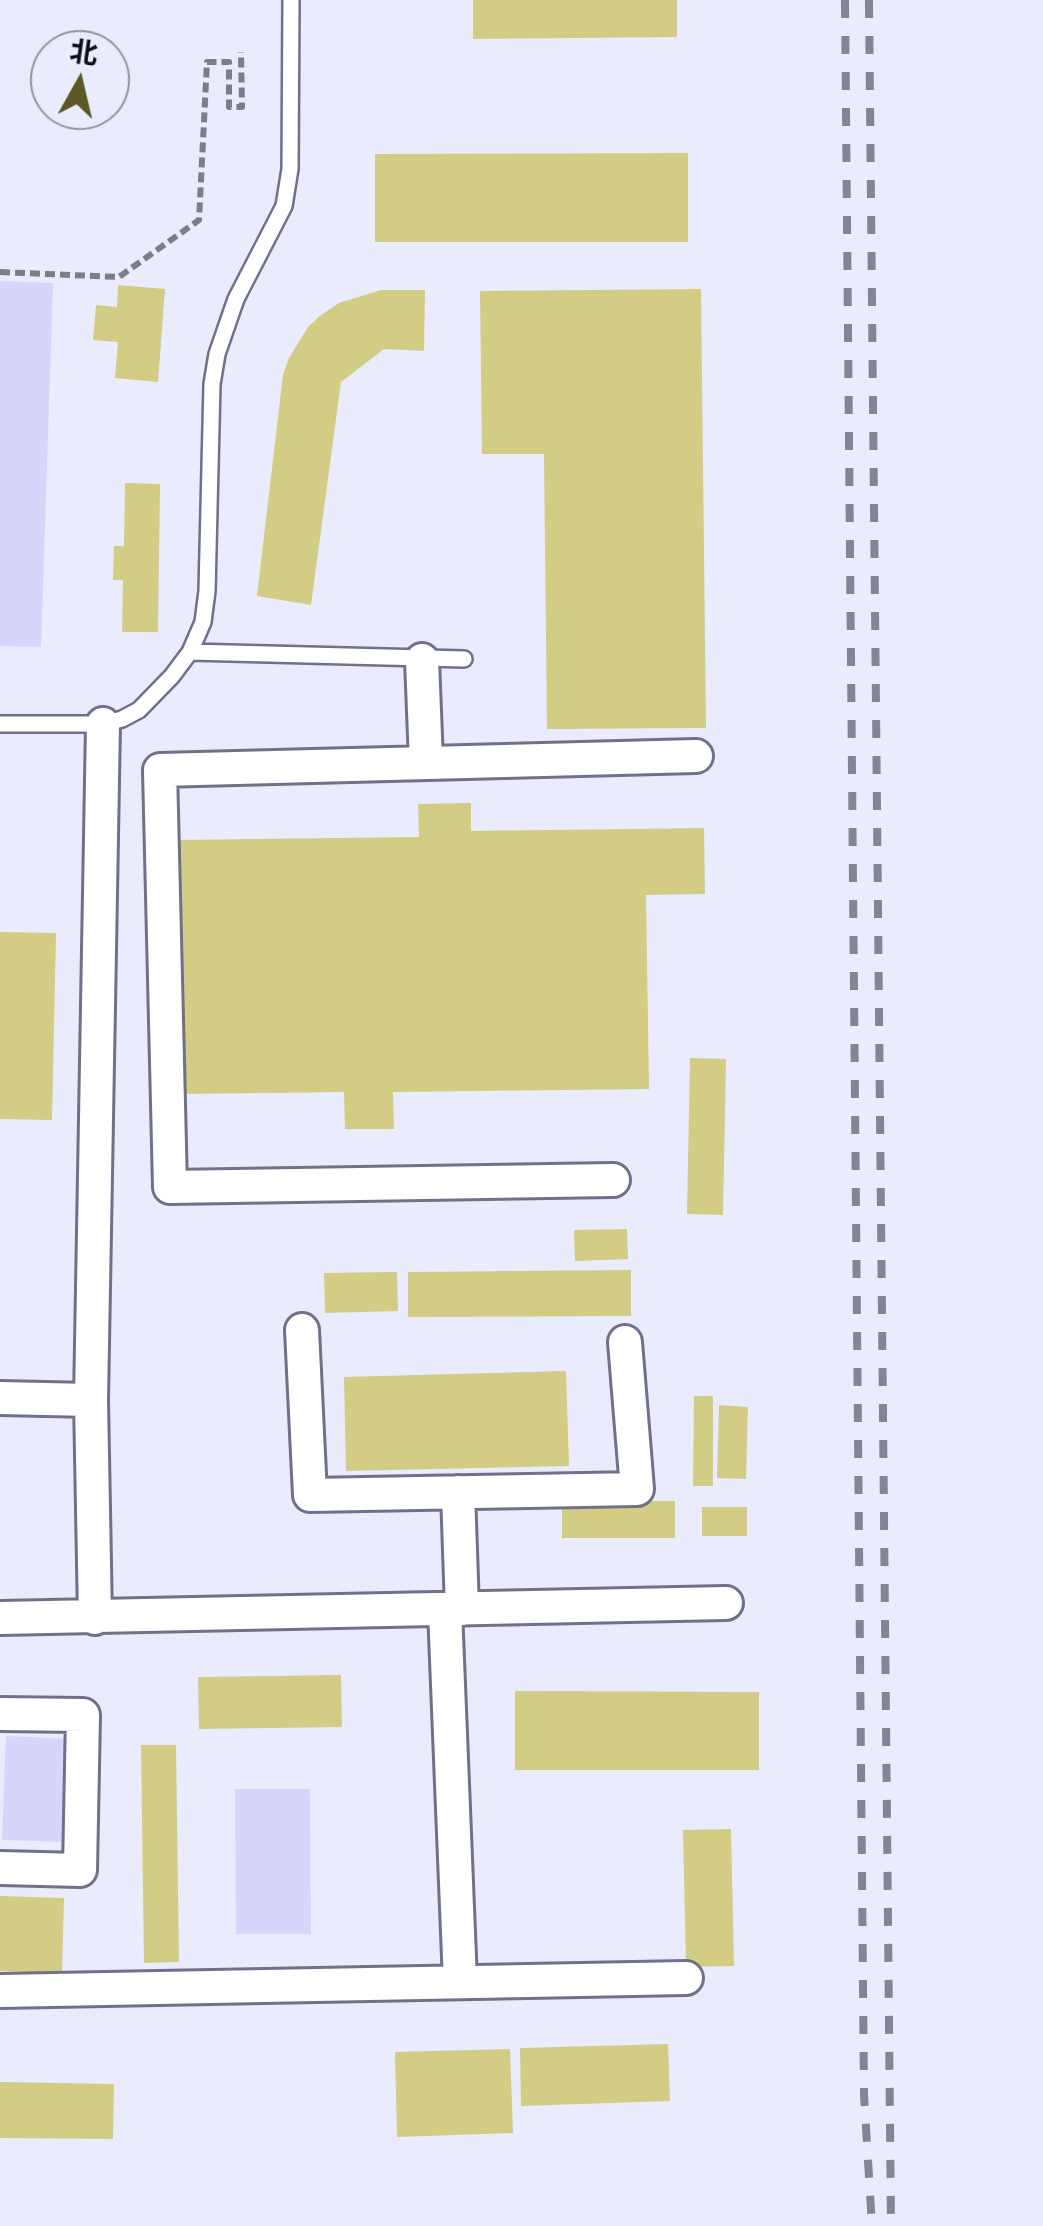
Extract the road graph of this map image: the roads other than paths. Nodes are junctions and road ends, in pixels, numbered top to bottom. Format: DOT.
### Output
graph roads {
  1 [pos="292,0"];
  2 [pos="190,652"];
  3 [pos="464,658"];
  4 [pos="422,660"];
  5 [pos="0,724"];
  6 [pos="103,724"];
  7 [pos="696,756"];
  8 [pos="426,762"];
  9 [pos="613,1180"];
  10 [pos="302,1330"];
  11 [pos="625,1342"];
  12 [pos="0,1398"];
  13 [pos="91,1400"];
  14 [pos="458,1492"];
  15 [pos="726,1604"];
  16 [pos="453,1610"];
  17 [pos="0,1618"];
  18 [pos="95,1618"];
  19 [pos="0,1714"];
  20 [pos="0,1868"];
  21 [pos="686,1978"];
  22 [pos="460,1982"];
  23 [pos="0,1991"];
  1 -- 2 [label="lane"];
  2 -- 4 [label="lane"];
  2 -- 6 [label="lane"];
  3 -- 4 [label="lane"];
  4 -- 8 [label="street"];
  5 -- 6 [label="lane"];
  6 -- 13 [label="street"];
  7 -- 8 [label="street"];
  8 -- 9 [label="street"];
  10 -- 14 [label="street"];
  11 -- 14 [label="street"];
  12 -- 13 [label="street"];
  13 -- 18 [label="street"];
  14 -- 16 [label="street"];
  15 -- 16 [label="street"];
  16 -- 18 [label="street"];
  16 -- 22 [label="street"];
  17 -- 18 [label="street"];
  19 -- 20 [label="street"];
  21 -- 22 [label="street"];
  22 -- 23 [label="street"];
}
